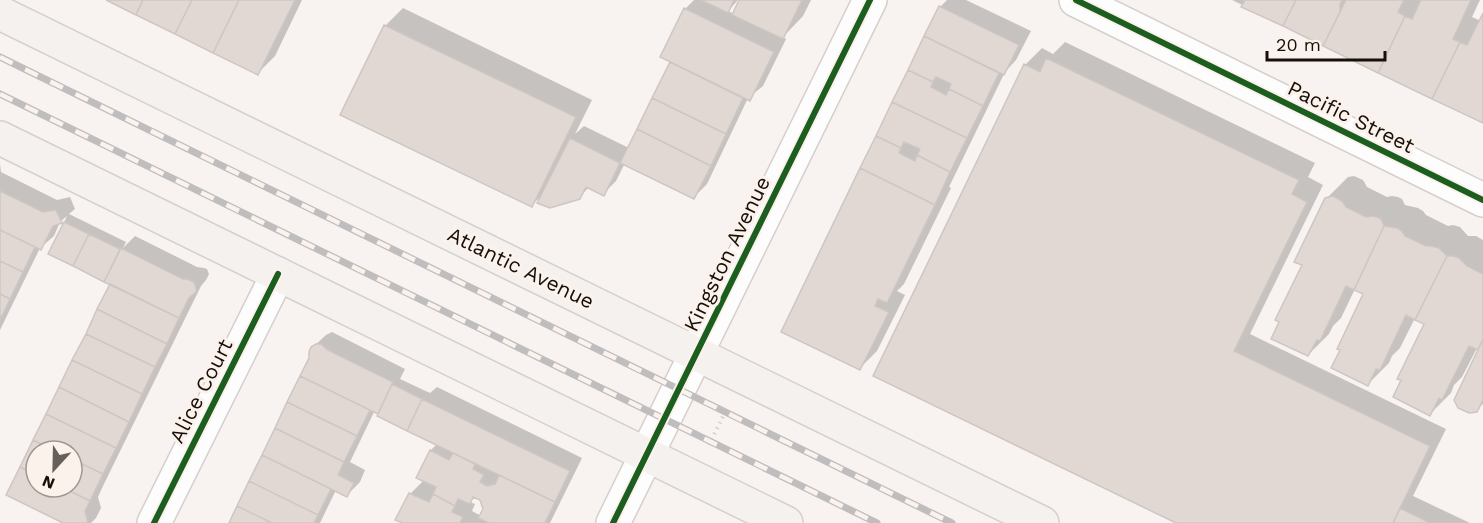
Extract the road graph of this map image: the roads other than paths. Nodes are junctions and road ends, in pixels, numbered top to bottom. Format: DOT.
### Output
graph roads {
  1 [pos="870,0"];
  2 [pos="1076,0"];
  3 [pos="0,13"];
  4 [pos="0,138"];
  5 [pos="1483,200"];
  6 [pos="278,274"];
  7 [pos="696,354"];
  8 [pos="646,455"];
  9 [pos="154,523"];
  10 [pos="613,523"];
  11 [pos="786,523"];
  12 [pos="1042,523"];
  1 -- 7 [label="street, Kingston Avenue"];
  2 -- 5 [label="street, Pacific Street"];
  3 -- 7 [label="main road, Atlantic Avenue"];
  4 -- 6 [label="main road"];
  6 -- 8 [label="main road"];
  6 -- 9 [label="street, Alice Court"];
  7 -- 8 [label="street, Kingston Avenue"];
  7 -- 12 [label="main road, Atlantic Avenue"];
  8 -- 10 [label="street, Kingston Avenue"];
  8 -- 11 [label="main road"];
}
